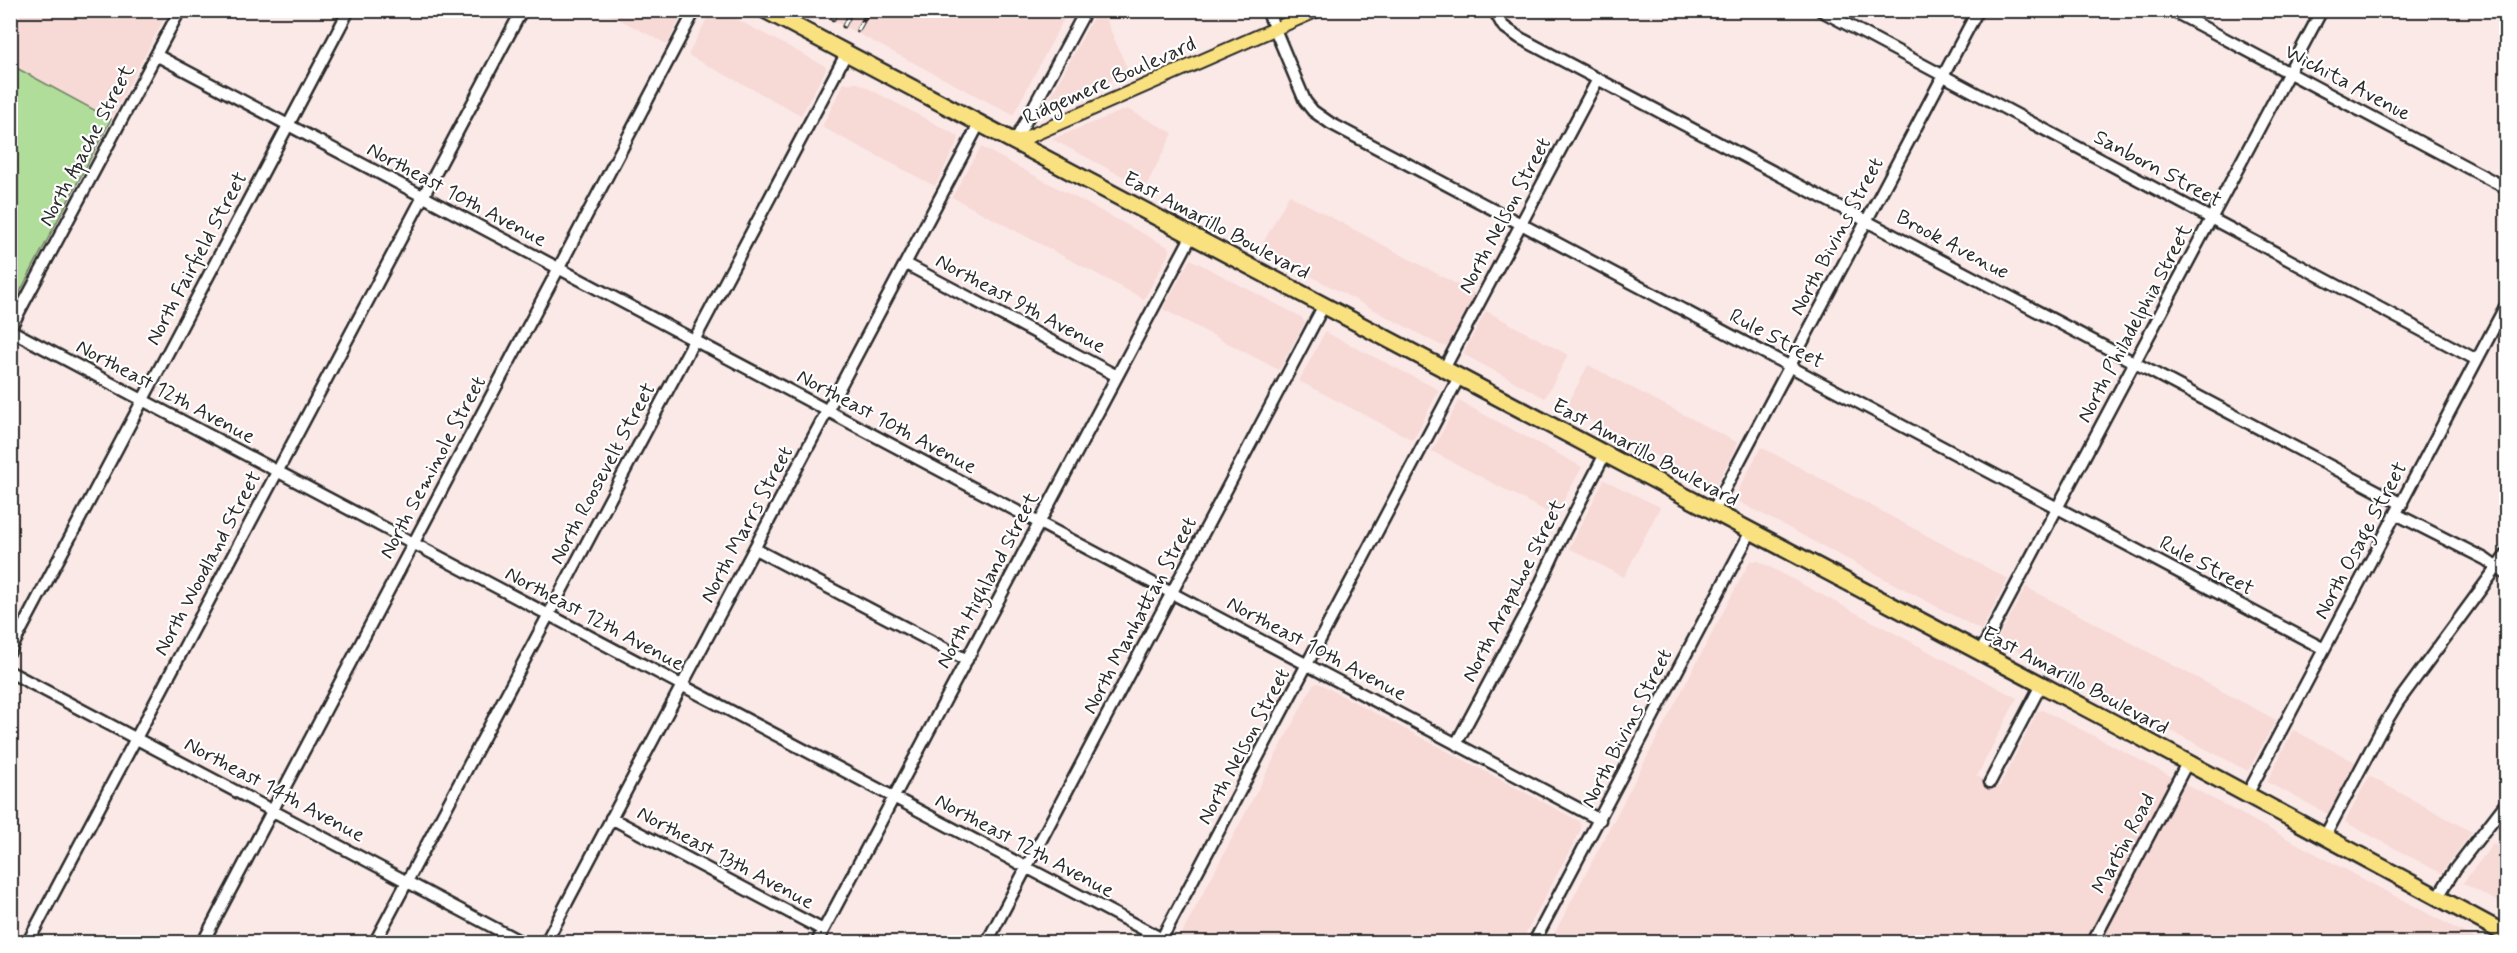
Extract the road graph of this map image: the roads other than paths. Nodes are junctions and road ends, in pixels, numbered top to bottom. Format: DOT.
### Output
graph roads {
  1 [pos="180,10"];
  2 [pos="349,10"];
  3 [pos="522,10"];
  4 [pos="696,10"];
  5 [pos="765,10"];
  6 [pos="1086,10"];
  7 [pos="1267,10"];
  8 [pos="1318,10"];
  9 [pos="1494,10"];
  10 [pos="1820,10"];
  11 [pos="1978,10"];
  12 [pos="2171,10"];
  13 [pos="2322,10"];
  14 [pos="2498,10"];
  15 [pos="2506,15"];
  16 [pos="1275,29"];
  17 [pos="846,54"];
  18 [pos="156,55"];
  19 [pos="2289,73"];
  20 [pos="1943,76"];
  21 [pos="1598,79"];
  22 [pos="979,124"];
  23 [pos="288,125"];
  24 [pos="1014,143"];
  25 [pos="2506,188"];
  26 [pos="423,198"];
  27 [pos="2212,218"];
  28 [pos="1867,221"];
  29 [pos="1522,224"];
  30 [pos="1192,235"];
  31 [pos="906,264"];
  32 [pos="559,269"];
  33 [pos="1324,305"];
  34 [pos="2506,305"];
  35 [pos="10,330"];
  36 [pos="694,341"];
  37 [pos="2477,360"];
  38 [pos="2135,363"];
  39 [pos="1789,367"];
  40 [pos="1444,369"];
  41 [pos="1117,376"];
  42 [pos="1460,377"];
  43 [pos="143,400"];
  44 [pos="828,411"];
  45 [pos="1605,454"];
  46 [pos="278,472"];
  47 [pos="2058,508"];
  48 [pos="2399,509"];
  49 [pos="1713,511"];
  50 [pos="1040,524"];
  51 [pos="1751,531"];
  52 [pos="414,544"];
  53 [pos="755,549"];
  54 [pos="2506,555"];
  55 [pos="2502,571"];
  56 [pos="1172,594"];
  57 [pos="549,615"];
  58 [pos="2324,649"];
  59 [pos="10,651"];
  60 [pos="1980,653"];
  61 [pos="967,660"];
  62 [pos="1308,665"];
  63 [pos="10,672"];
  64 [pos="2041,685"];
  65 [pos="682,686"];
  66 [pos="136,738"];
  67 [pos="1456,744"];
  68 [pos="2187,763"];
  69 [pos="1990,782"];
  70 [pos="2247,795"];
  71 [pos="894,798"];
  72 [pos="2506,803"];
  73 [pos="273,810"];
  74 [pos="611,818"];
  75 [pos="1600,820"];
  76 [pos="2325,836"];
  77 [pos="1027,868"];
  78 [pos="407,882"];
  79 [pos="2438,897"];
  80 [pos="823,930"];
  81 [pos="2506,934"];
  82 [pos="1162,941"];
  83 [pos="28,942"];
  84 [pos="203,942"];
  85 [pos="375,942"];
  86 [pos="521,942"];
  87 [pos="546,942"];
  88 [pos="817,942"];
  89 [pos="987,942"];
  90 [pos="1534,942"];
  91 [pos="2093,942"];
  1 -- 18 [label="street, North Apache Street"];
  2 -- 23 [label="street, North Fairfield Street"];
  3 -- 26 [label="street, North Woodland Street"];
  4 -- 32 [label="street, North Seminole Street"];
  5 -- 17 [label="highway, East Amarillo Boulevard"];
  6 -- 24 [label="street"];
  7 -- 16 [label="street, Rule Street"];
  8 -- 16 [label="main road, Ridgemere Boulevard"];
  9 -- 21 [label="street, Brook Avenue"];
  10 -- 20 [label="street, Sanborn Street"];
  11 -- 20 [label="street, North Bivins Street"];
  12 -- 19 [label="street, Wichita Avenue"];
  13 -- 19 [label="street, North Philadelphia Street"];
  14 -- 15 [label="street"];
  16 -- 24 [label="main road, Ridgemere Boulevard"];
  16 -- 29 [label="street, Rule Street"];
  17 -- 22 [label="highway, East Amarillo Boulevard"];
  17 -- 36 [label="street, North Roosevelt Street"];
  18 -- 23 [label="street, Northeast 10th Avenue"];
  18 -- 35 [label="street, North Apache Street"];
  19 -- 25 [label="street, Wichita Avenue"];
  19 -- 27 [label="street, North Philadelphia Street"];
  20 -- 27 [label="street, Sanborn Street"];
  20 -- 28 [label="street, North Bivins Street"];
  21 -- 28 [label="street, Brook Avenue"];
  21 -- 29 [label="street, North Nelson Street"];
  22 -- 24 [label="highway, East Amarillo Boulevard"];
  22 -- 31 [label="street, North Marrs Street"];
  23 -- 26 [label="street, Northeast 10th Avenue"];
  23 -- 43 [label="street, North Fairfield Street"];
  24 -- 30 [label="highway, East Amarillo Boulevard"];
  26 -- 32 [label="street, Northeast 10th Avenue"];
  26 -- 46 [label="street, North Woodland Street"];
  27 -- 37 [label="street, Sanborn Street"];
  27 -- 38 [label="street, North Philadelphia Street"];
  28 -- 38 [label="street, Brook Avenue"];
  28 -- 39 [label="street, North Bivins Street"];
  29 -- 39 [label="street, Rule Street"];
  29 -- 40 [label="street, North Nelson Street"];
  30 -- 33 [label="highway, East Amarillo Boulevard"];
  30 -- 41 [label="street, North Highland Street"];
  31 -- 41 [label="street, Northeast 9th Avenue"];
  31 -- 44 [label="street, North Marrs Street"];
  32 -- 36 [label="street, Northeast 10th Avenue"];
  32 -- 52 [label="street, North Seminole Street"];
  33 -- 40 [label="highway, East Amarillo Boulevard"];
  33 -- 56 [label="street, North Manhattan Street"];
  34 -- 37 [label="street, North Osage Street"];
  35 -- 43 [label="street, Northeast 12th Avenue"];
  36 -- 44 [label="street, Northeast 10th Avenue"];
  36 -- 57 [label="street, North Roosevelt Street"];
  37 -- 48 [label="street, North Osage Street"];
  38 -- 47 [label="street, North Philadelphia Street"];
  38 -- 48 [label="street, Brook Avenue"];
  39 -- 47 [label="street, Rule Street"];
  39 -- 49 [label="street, North Bivins Street"];
  40 -- 42 [label="highway, East Amarillo Boulevard"];
  41 -- 50 [label="street, North Highland Street"];
  42 -- 45 [label="highway, East Amarillo Boulevard"];
  42 -- 62 [label="street, North Nelson Street"];
  43 -- 46 [label="street, Northeast 12th Avenue"];
  43 -- 59 [label="street, North Fairfield Street"];
  44 -- 50 [label="street, Northeast 10th Avenue"];
  44 -- 53 [label="street, North Marrs Street"];
  45 -- 49 [label="highway, East Amarillo Boulevard"];
  45 -- 67 [label="street, North Arapahoe Street"];
  46 -- 52 [label="street, Northeast 12th Avenue"];
  46 -- 66 [label="street, North Woodland Street"];
  47 -- 58 [label="street, Rule Street"];
  47 -- 60 [label="street, North Philadelphia Street"];
  48 -- 55 [label="street, Brook Avenue"];
  48 -- 58 [label="street, North Osage Street"];
  49 -- 51 [label="highway, East Amarillo Boulevard"];
  50 -- 56 [label="street, Northeast 10th Avenue"];
  50 -- 61 [label="street, North Highland Street"];
  51 -- 60 [label="highway, East Amarillo Boulevard"];
  51 -- 75 [label="street, North Bivins Street"];
  52 -- 57 [label="street, Northeast 12th Avenue"];
  52 -- 73 [label="street, North Seminole Street"];
  53 -- 61 [label="street"];
  53 -- 65 [label="street, North Marrs Street"];
  54 -- 55 [label="street"];
  55 -- 76 [label="street"];
  56 -- 62 [label="street, Northeast 10th Avenue"];
  56 -- 77 [label="street, North Manhattan Street"];
  57 -- 65 [label="street, Northeast 12th Avenue"];
  57 -- 78 [label="street, North Roosevelt Street"];
  58 -- 70 [label="street, North Osage Street"];
  60 -- 64 [label="highway, East Amarillo Boulevard"];
  61 -- 71 [label="street, North Highland Street"];
  62 -- 67 [label="street, Northeast 10th Avenue"];
  62 -- 82 [label="street, North Nelson Street"];
  63 -- 66 [label="street, Northeast 14th Avenue"];
  64 -- 68 [label="highway, East Amarillo Boulevard"];
  64 -- 69 [label="street"];
  65 -- 71 [label="street, Northeast 12th Avenue"];
  65 -- 74 [label="street, North Marrs Street"];
  66 -- 73 [label="street, Northeast 14th Avenue"];
  66 -- 83 [label="street, North Woodland Street"];
  67 -- 75 [label="street, Northeast 10th Avenue"];
  68 -- 70 [label="highway, East Amarillo Boulevard"];
  68 -- 91 [label="street, Martin Road"];
  70 -- 76 [label="highway, East Amarillo Boulevard"];
  71 -- 77 [label="street, Northeast 12th Avenue"];
  71 -- 80 [label="street, North Highland Street"];
  72 -- 79 [label="street"];
  73 -- 78 [label="street, Northeast 14th Avenue"];
  73 -- 84 [label="street, North Seminole Street"];
  74 -- 80 [label="street, Northeast 13th Avenue"];
  74 -- 87 [label="street, North Marrs Street"];
  75 -- 90 [label="street, North Bivins Street"];
  76 -- 79 [label="highway, East Amarillo Boulevard"];
  77 -- 82 [label="street, Northeast 12th Avenue"];
  77 -- 89 [label="street, North Manhattan Street"];
  78 -- 85 [label="street, North Roosevelt Street"];
  78 -- 86 [label="street, Northeast 14th Avenue"];
  79 -- 81 [label="highway, East Amarillo Boulevard"];
  80 -- 88 [label="street, North Highland Street"];
}
